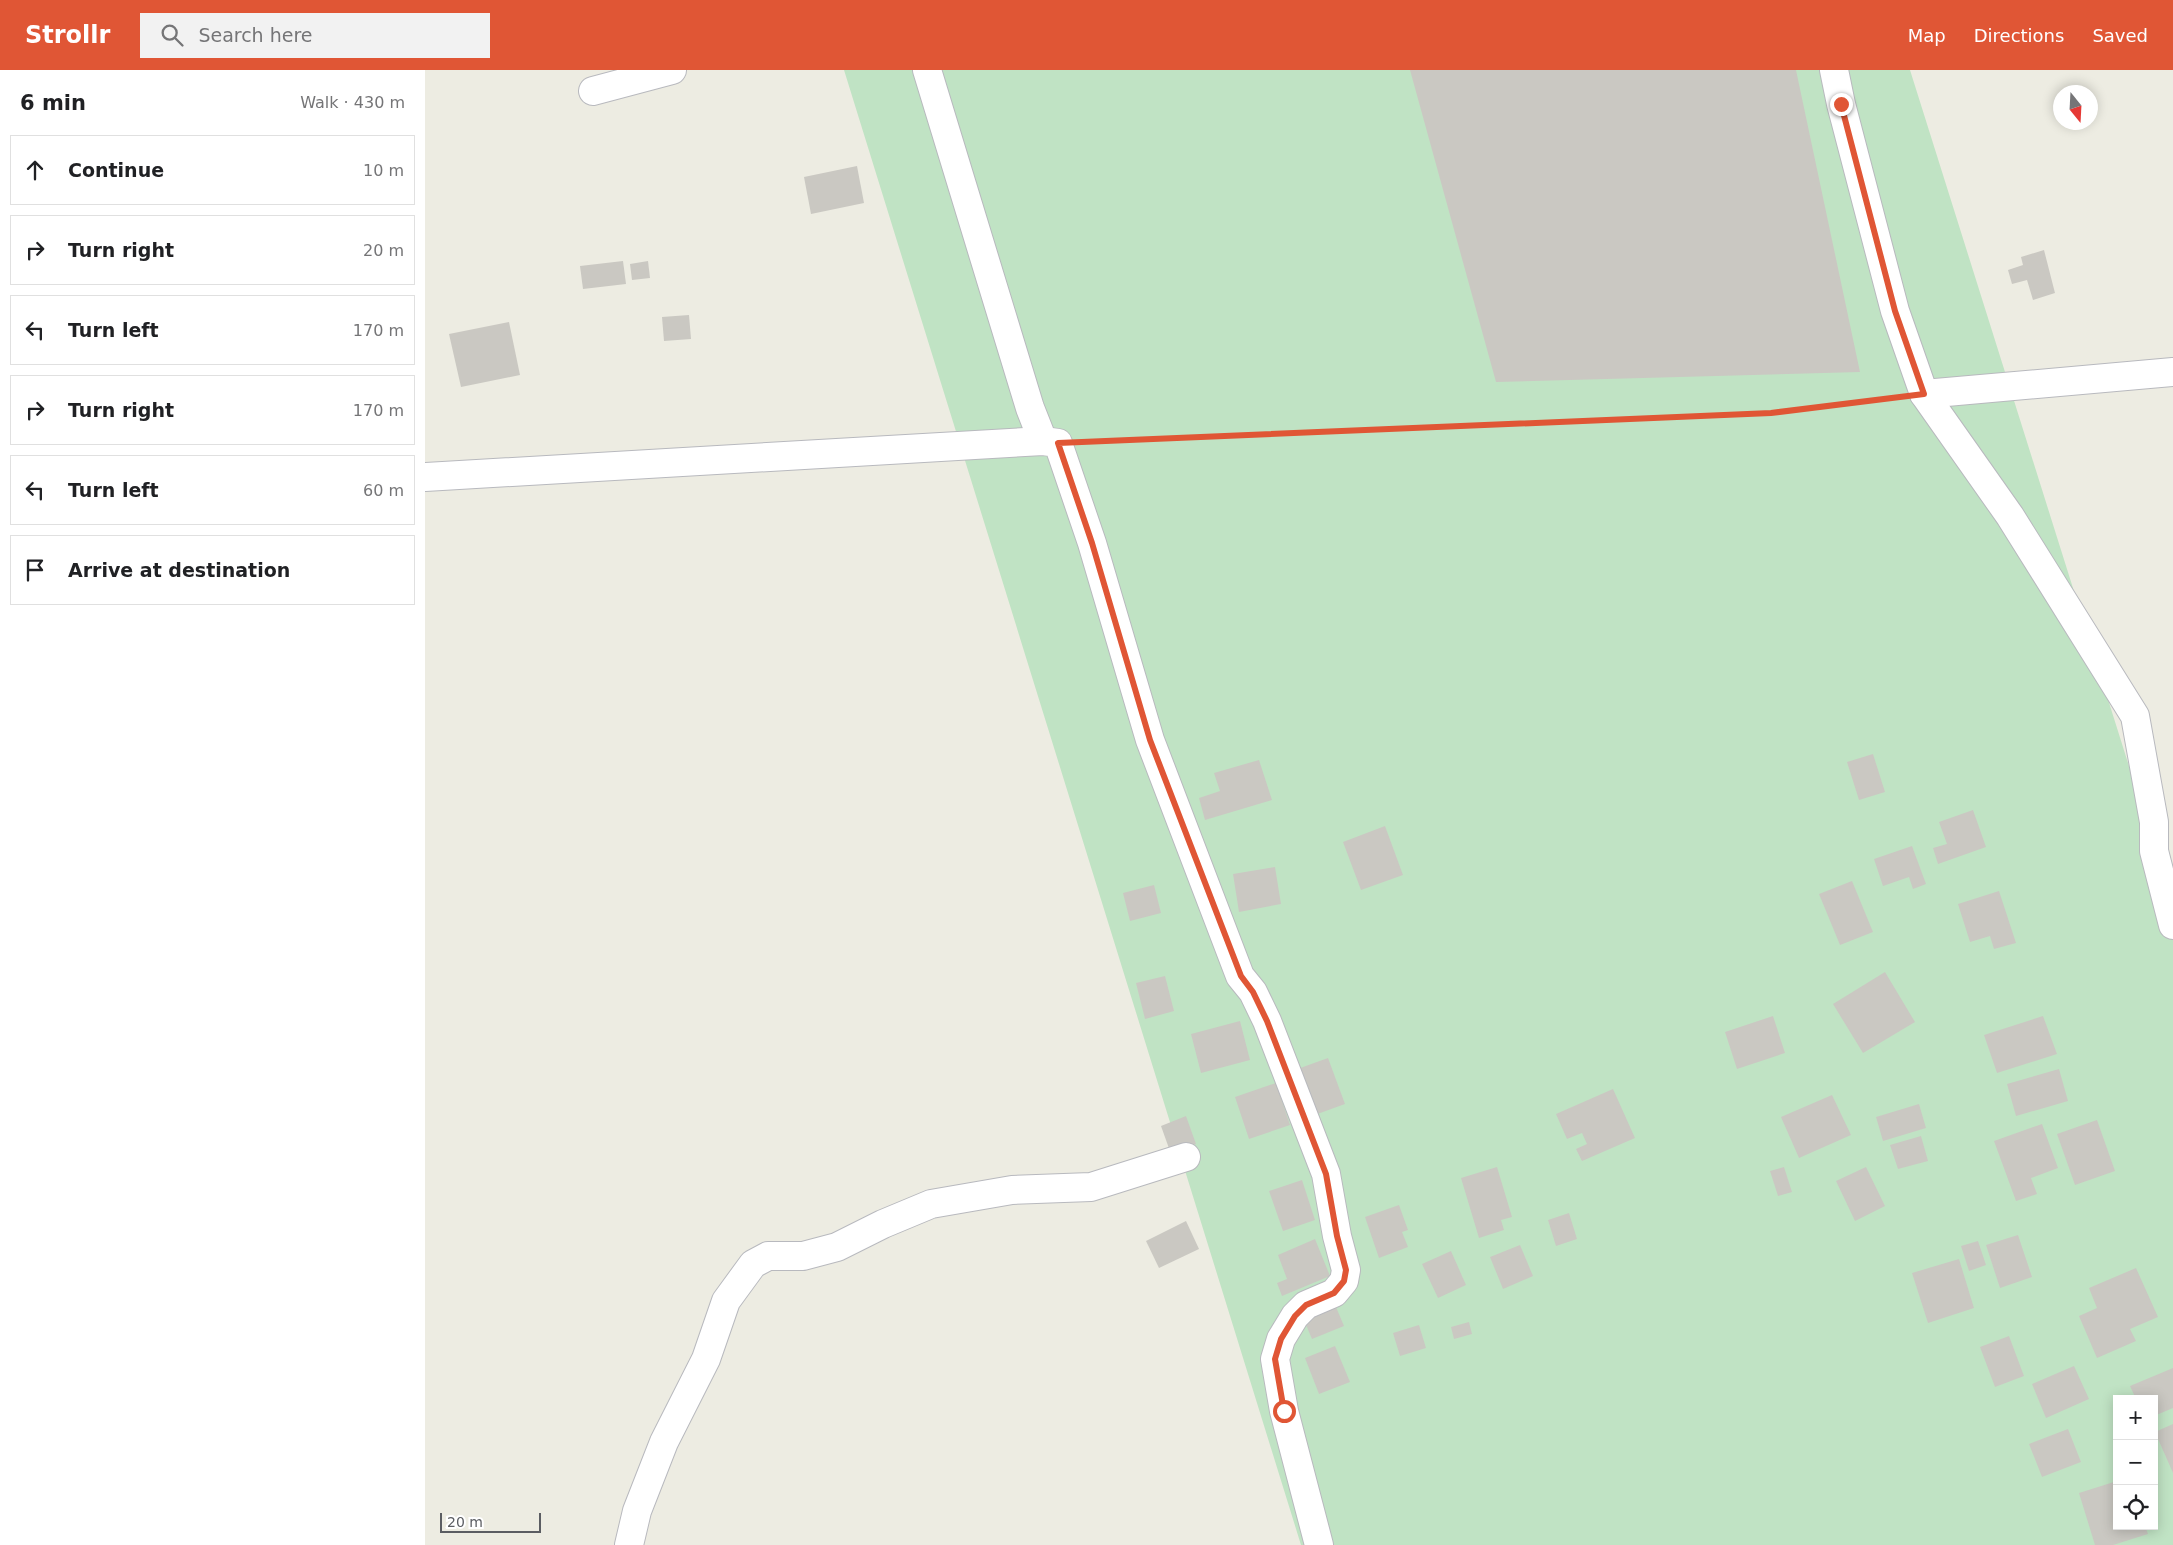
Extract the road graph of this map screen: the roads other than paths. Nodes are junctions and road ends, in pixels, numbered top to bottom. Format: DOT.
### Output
graph roads {
  1 [pos="672,70"];
  2 [pos="927,70"];
  3 [pos="1834,70"];
  4 [pos="593,91"];
  5 [pos="2173,372"];
  6 [pos="1924,394"];
  7 [pos="1050,442"];
  8 [pos="425,476"];
  9 [pos="2173,925"];
  10 [pos="1186,1157"];
  11 [pos="629,1545"];
  12 [pos="1319,1545"];
  1 -- 4 [label="street"];
  2 -- 7 [label="street"];
  3 -- 6 [label="street"];
  5 -- 6 [label="street"];
  6 -- 9 [label="street"];
  7 -- 8 [label="street"];
  7 -- 12 [label="street"];
  10 -- 11 [label="street"];
}
